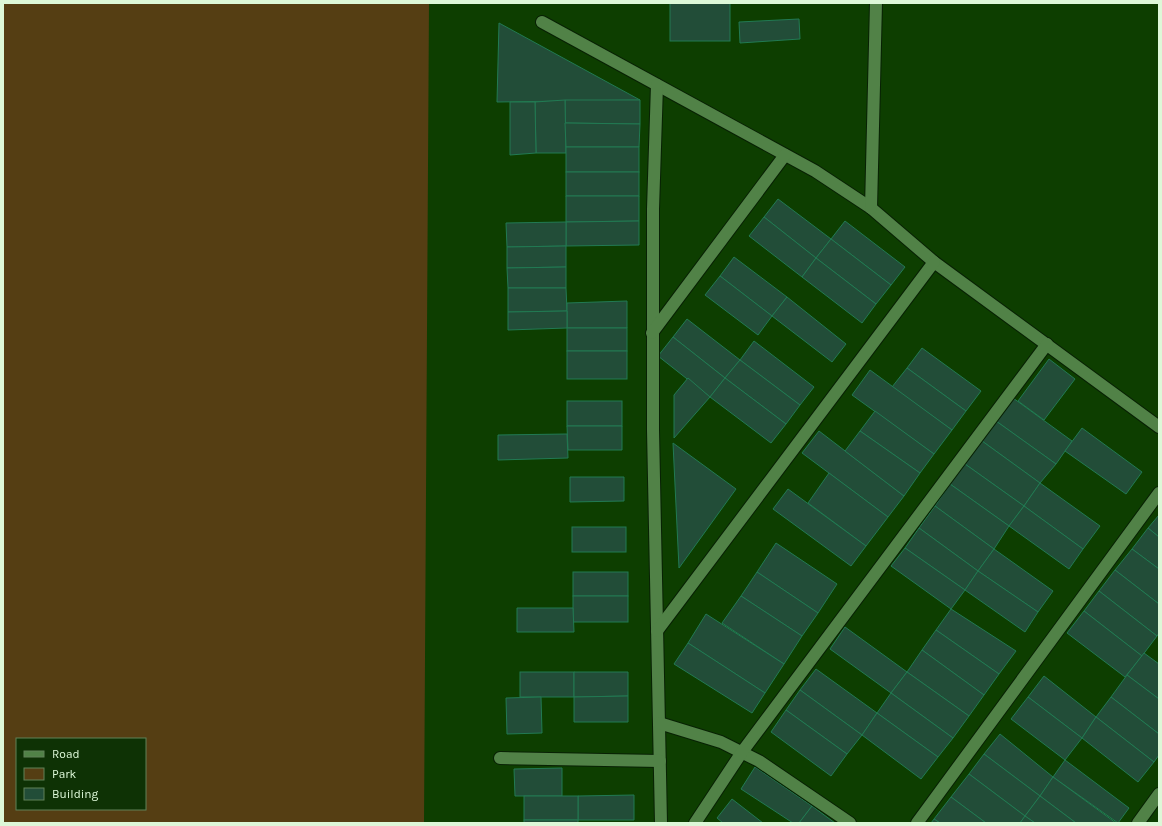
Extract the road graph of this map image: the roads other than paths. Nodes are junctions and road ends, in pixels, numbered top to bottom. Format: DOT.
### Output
graph roads {
  1 [pos="876,3"];
  2 [pos="542,22"];
  3 [pos="657,85"];
  4 [pos="785,155"];
  5 [pos="871,208"];
  6 [pos="934,262"];
  7 [pos="652,332"];
  8 [pos="1047,344"];
  9 [pos="1159,427"];
  10 [pos="1159,493"];
  11 [pos="657,631"];
  12 [pos="659,723"];
  13 [pos="742,752"];
  14 [pos="500,758"];
  15 [pos="660,761"];
  16 [pos="1159,794"];
  17 [pos="661,823"];
  18 [pos="695,823"];
  19 [pos="850,823"];
  20 [pos="917,823"];
  21 [pos="1138,823"];
  1 -- 5 [label="street"];
  2 -- 3 [label="street"];
  3 -- 4 [label="street"];
  3 -- 7 [label="street"];
  4 -- 5 [label="street"];
  4 -- 7 [label="street"];
  5 -- 6 [label="street"];
  6 -- 8 [label="street"];
  6 -- 11 [label="street"];
  7 -- 11 [label="street"];
  8 -- 9 [label="street"];
  8 -- 13 [label="street"];
  10 -- 20 [label="street"];
  11 -- 12 [label="street"];
  12 -- 13 [label="street"];
  12 -- 15 [label="street"];
  13 -- 18 [label="street"];
  13 -- 19 [label="street"];
  14 -- 15 [label="street"];
  15 -- 17 [label="street"];
  16 -- 21 [label="street"];
}
